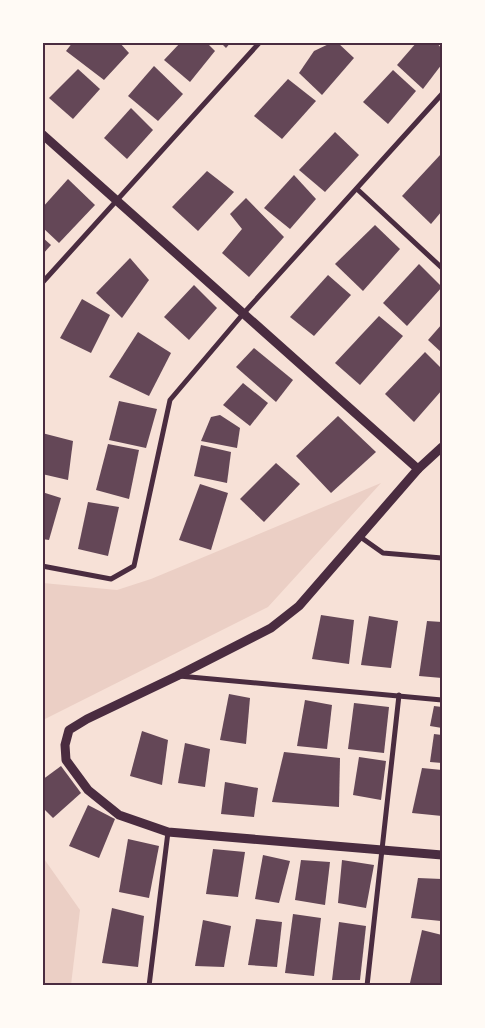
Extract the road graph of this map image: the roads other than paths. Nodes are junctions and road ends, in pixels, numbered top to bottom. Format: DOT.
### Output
graph roads {
  1 [pos="260,42"];
  2 [pos="442,94"];
  3 [pos="42,134"];
  4 [pos="357,189"];
  5 [pos="117,201"];
  6 [pos="442,268"];
  7 [pos="42,283"];
  8 [pos="243,314"];
  9 [pos="442,447"];
  10 [pos="418,468"];
  11 [pos="359,536"];
  12 [pos="442,558"];
  13 [pos="42,566"];
  14 [pos="177,676"];
  15 [pos="399,695"];
  16 [pos="442,700"];
  17 [pos="168,832"];
  18 [pos="383,849"];
  19 [pos="442,855"];
  20 [pos="149,986"];
  21 [pos="368,986"];
  1 -- 5 [label="street"];
  2 -- 4 [label="street"];
  3 -- 5 [label="street"];
  4 -- 6 [label="street"];
  4 -- 8 [label="street"];
  5 -- 7 [label="street"];
  5 -- 8 [label="street"];
  8 -- 10 [label="street"];
  8 -- 13 [label="street"];
  9 -- 10 [label="street"];
  10 -- 11 [label="street"];
  11 -- 12 [label="street"];
  11 -- 14 [label="street"];
  14 -- 15 [label="street"];
  14 -- 17 [label="street"];
  15 -- 16 [label="street"];
  15 -- 18 [label="street"];
  17 -- 18 [label="street"];
  17 -- 20 [label="street"];
  18 -- 19 [label="street"];
  18 -- 21 [label="street"];
}
